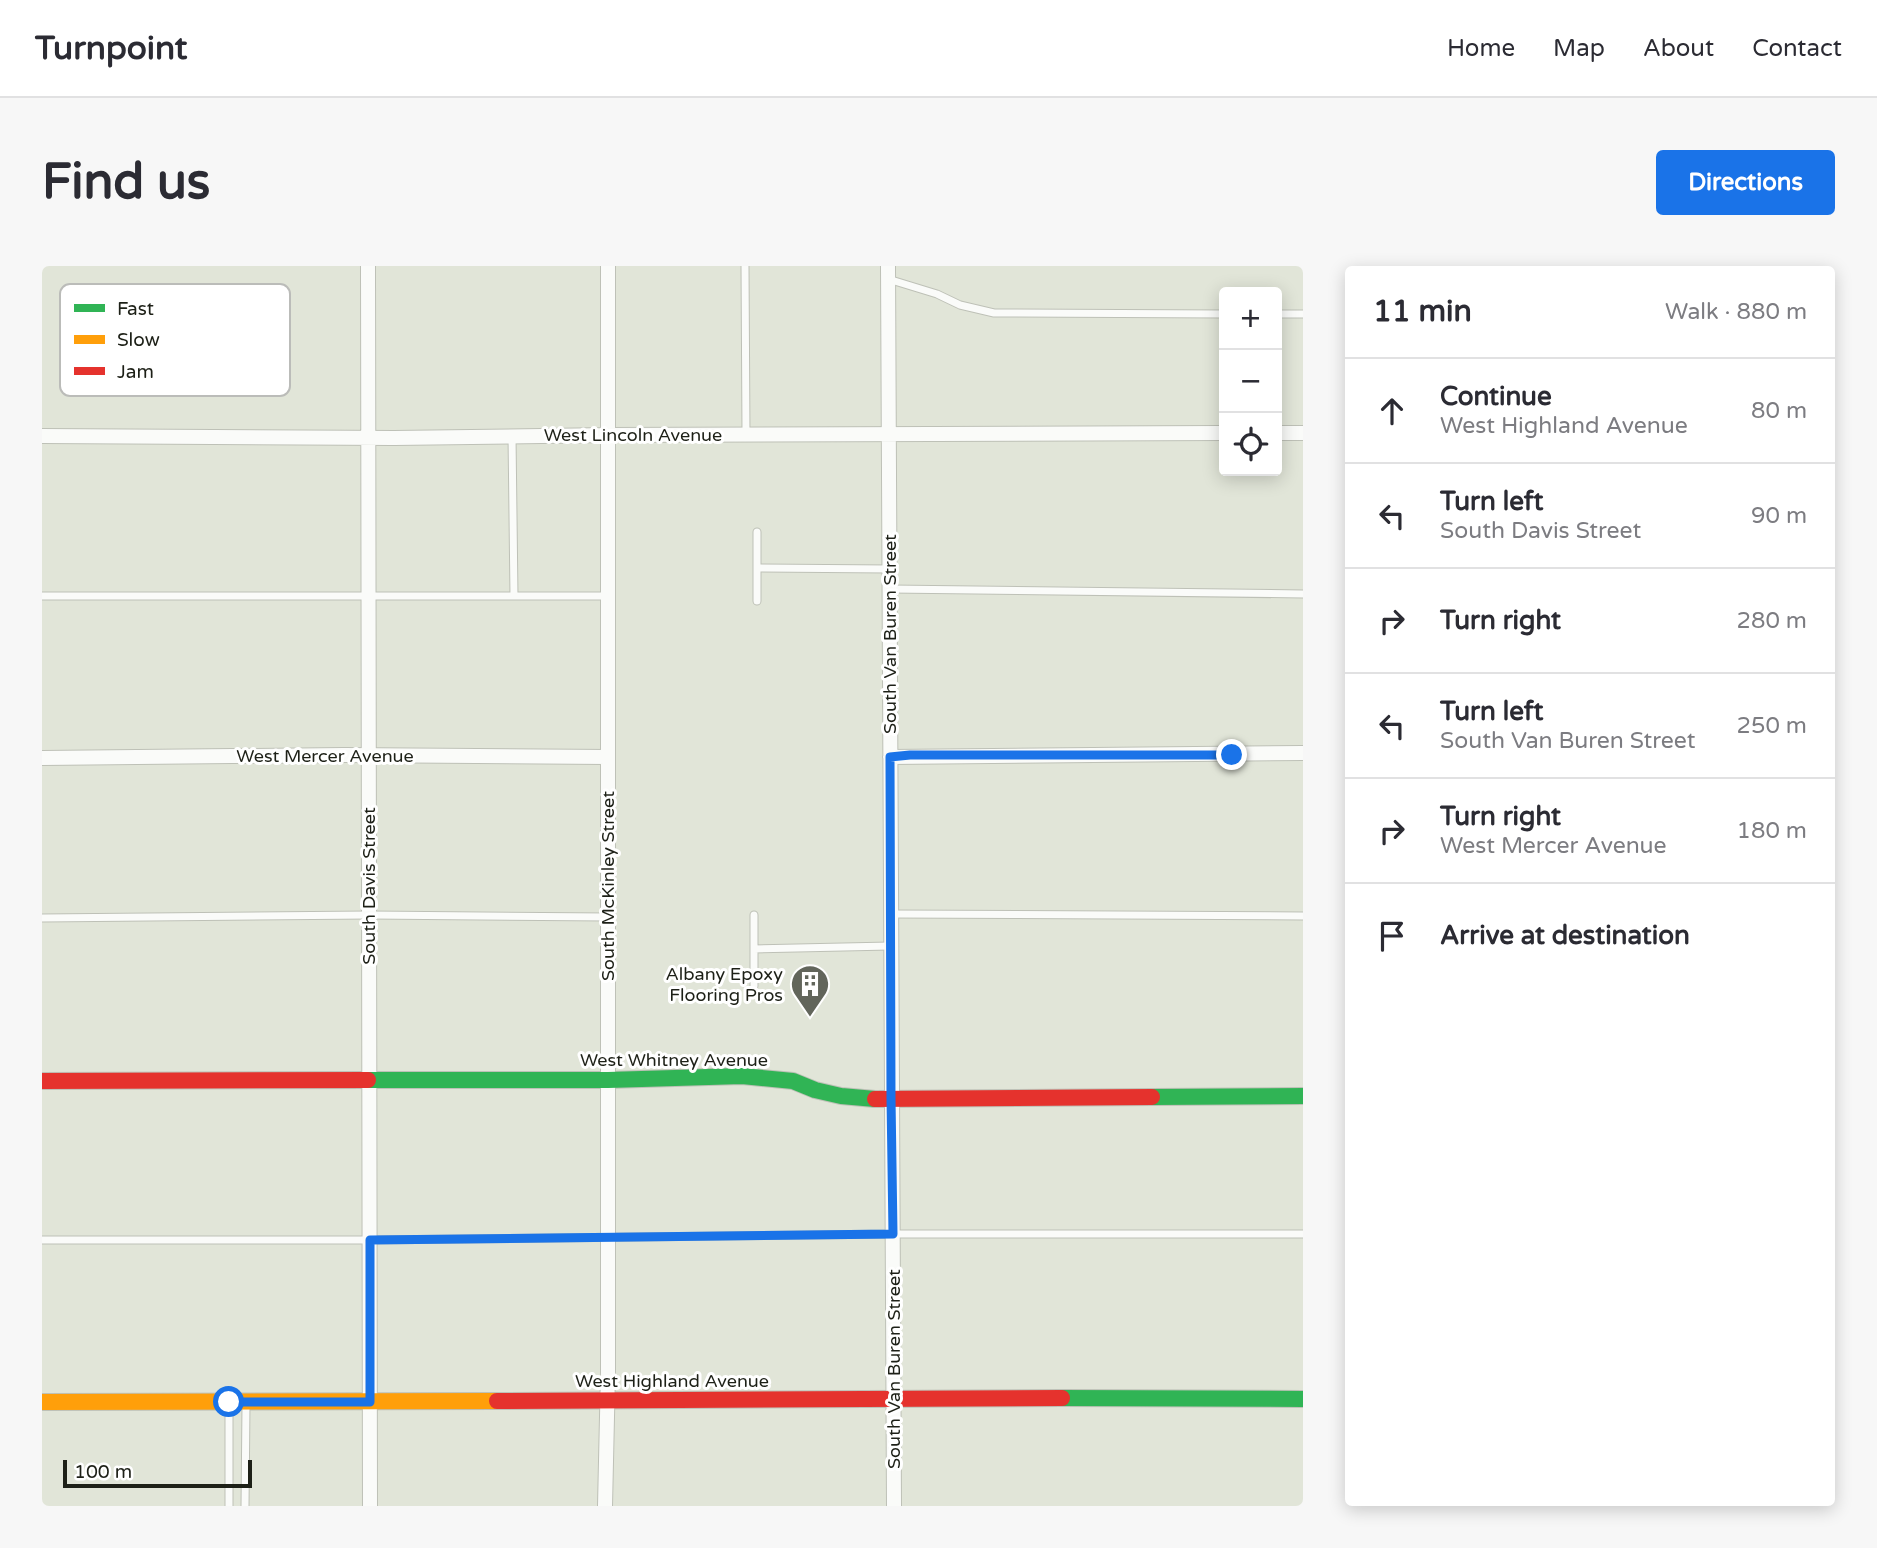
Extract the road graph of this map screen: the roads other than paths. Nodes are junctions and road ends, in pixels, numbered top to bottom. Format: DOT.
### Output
graph roads {
  1 [pos="368,266"];
  2 [pos="608,266"];
  3 [pos="745,266"];
  4 [pos="888,272"];
  5 [pos="1219,314"];
  6 [pos="1282,314"];
  7 [pos="1303,314"];
  8 [pos="1219,433"];
  9 [pos="1282,433"];
  10 [pos="1303,433"];
  11 [pos="889,434"];
  12 [pos="512,435"];
  13 [pos="609,435"];
  14 [pos="746,435"];
  15 [pos="42,436"];
  16 [pos="368,437"];
  17 [pos="757,532"];
  18 [pos="757,568"];
  19 [pos="890,569"];
  20 [pos="890,589"];
  21 [pos="1303,594"];
  22 [pos="369,595"];
  23 [pos="42,596"];
  24 [pos="514,596"];
  25 [pos="608,596"];
  26 [pos="757,601"];
  27 [pos="1303,753"];
  28 [pos="369,756"];
  29 [pos="608,757"];
  30 [pos="890,757"];
  31 [pos="42,758"];
  32 [pos="891,914"];
  33 [pos="370,915"];
  34 [pos="754,915"];
  35 [pos="1303,916"];
  36 [pos="608,917"];
  37 [pos="42,918"];
  38 [pos="890,946"];
  39 [pos="754,949"];
  40 [pos="754,986"];
  41 [pos="42,1080"];
  42 [pos="608,1080"];
  43 [pos="370,1081"];
  44 [pos="1303,1096"];
  45 [pos="891,1098"];
  46 [pos="893,1234"];
  47 [pos="1303,1234"];
  48 [pos="608,1236"];
  49 [pos="42,1240"];
  50 [pos="370,1240"];
  51 [pos="894,1398"];
  52 [pos="1303,1399"];
  53 [pos="607,1401"];
  54 [pos="42,1402"];
  55 [pos="229,1402"];
  56 [pos="246,1402"];
  57 [pos="370,1402"];
  58 [pos="229,1506"];
  59 [pos="245,1506"];
  60 [pos="370,1506"];
  61 [pos="605,1506"];
  62 [pos="894,1506"];
  1 -- 16 [label="street, South Davis Street"];
  2 -- 13 [label="street, South McKinley Street"];
  3 -- 14 [label="lane"];
  4 -- 5 [label="lane"];
  4 -- 11 [label="street, South Van Buren Street"];
  6 -- 7 [label="lane"];
  8 -- 11 [label="street, West Lincoln Avenue"];
  9 -- 10 [label="street"];
  11 -- 14 [label="street, West Lincoln Avenue"];
  11 -- 19 [label="street, South Van Buren Street"];
  12 -- 13 [label="street, West Lincoln Avenue"];
  12 -- 16 [label="street, West Lincoln Avenue"];
  12 -- 24 [label="lane"];
  13 -- 14 [label="street, West Lincoln Avenue"];
  13 -- 25 [label="street, South McKinley Street"];
  15 -- 16 [label="street, West Lincoln Avenue"];
  16 -- 22 [label="street, South Davis Street"];
  17 -- 18 [label="lane"];
  18 -- 19 [label="lane"];
  18 -- 26 [label="lane"];
  19 -- 20 [label="street, South Van Buren Street"];
  20 -- 21 [label="lane"];
  20 -- 30 [label="street, South Van Buren Street"];
  22 -- 23 [label="lane"];
  22 -- 24 [label="lane"];
  22 -- 28 [label="street, South Davis Street"];
  24 -- 25 [label="lane"];
  25 -- 29 [label="street, South McKinley Street"];
  27 -- 30 [label="street"];
  28 -- 29 [label="street, West Mercer Avenue"];
  28 -- 31 [label="street, West Mercer Avenue"];
  28 -- 33 [label="street, South Davis Street"];
  29 -- 36 [label="street, South McKinley Street"];
  30 -- 32 [label="street, South Van Buren Street"];
  32 -- 35 [label="lane"];
  32 -- 38 [label="street, South Van Buren Street"];
  33 -- 36 [label="lane"];
  33 -- 37 [label="lane"];
  33 -- 43 [label="street, South Davis Street"];
  34 -- 39 [label="lane"];
  36 -- 42 [label="street, South McKinley Street"];
  38 -- 39 [label="lane"];
  38 -- 45 [label="street, South Van Buren Street"];
  39 -- 40 [label="lane"];
  41 -- 43 [label="street, West Whitney Avenue"];
  42 -- 43 [label="street, West Whitney Avenue"];
  42 -- 45 [label="street, West Whitney Avenue"];
  42 -- 48 [label="street, South McKinley Street"];
  43 -- 50 [label="street, South Davis Street"];
  44 -- 45 [label="street, West Whitney Avenue"];
  45 -- 46 [label="street, South Van Buren Street"];
  46 -- 47 [label="lane"];
  46 -- 48 [label="lane"];
  46 -- 51 [label="street, South Van Buren Street"];
  48 -- 50 [label="lane"];
  48 -- 53 [label="street, South McKinley Street"];
  49 -- 50 [label="lane"];
  50 -- 57 [label="street, South Davis Street"];
  51 -- 52 [label="street, West Highland Avenue"];
  51 -- 53 [label="street, West Highland Avenue"];
  51 -- 62 [label="street, South Van Buren Street"];
  53 -- 57 [label="street, West Highland Avenue"];
  53 -- 61 [label="street, South McKinley Street"];
  54 -- 55 [label="street, West Highland Avenue"];
  55 -- 56 [label="street, West Highland Avenue"];
  55 -- 58 [label="lane"];
  56 -- 57 [label="street, West Highland Avenue"];
  56 -- 59 [label="lane"];
  57 -- 60 [label="street, South Davis Street"];
}
